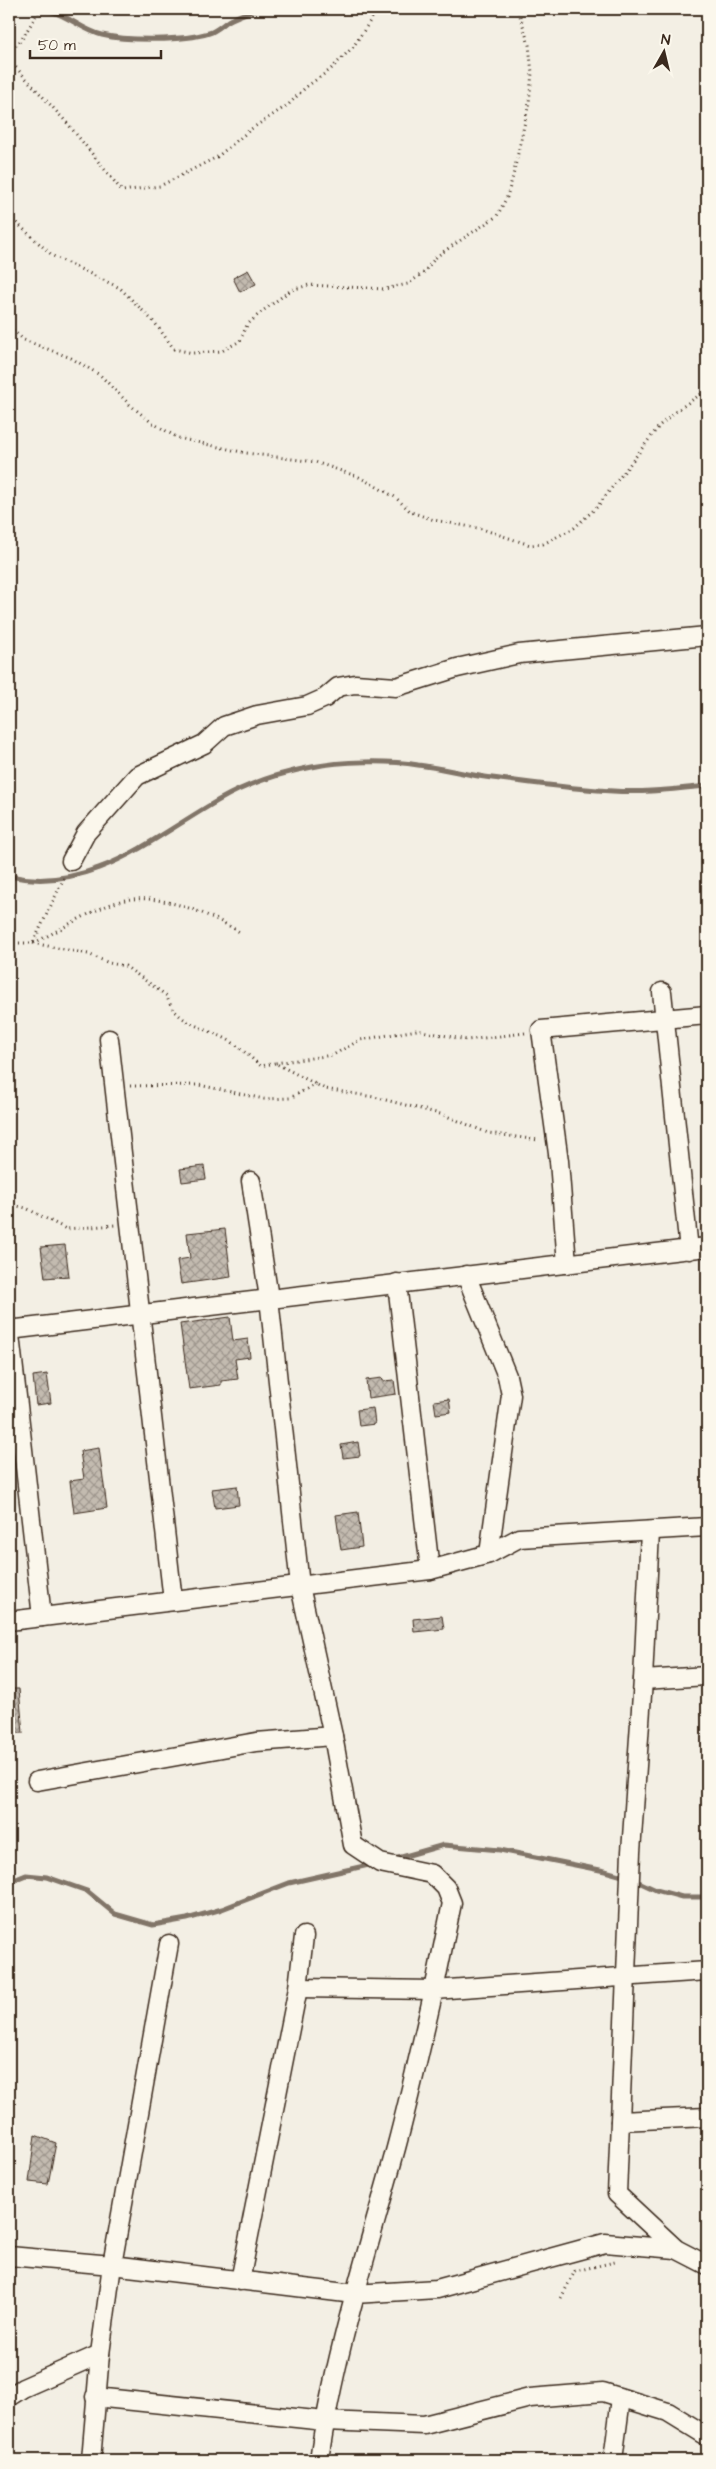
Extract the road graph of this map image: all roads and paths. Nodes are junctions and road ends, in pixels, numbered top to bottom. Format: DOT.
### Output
graph roads {
  1 [pos="40,9"];
  2 [pos="378,9"];
  3 [pos="518,9"];
  4 [pos="9,53"];
  5 [pos="9,60"];
  6 [pos="9,216"];
  7 [pos="9,327"];
  8 [pos="707,390"];
  9 [pos="707,636"];
  10 [pos="71,861"];
  11 [pos="59,890"];
  12 [pos="241,933"];
  13 [pos="9,943"];
  14 [pos="33,943"];
  15 [pos="662,992"];
  16 [pos="707,1015"];
  17 [pos="665,1018"];
  18 [pos="541,1030"];
  19 [pos="109,1039"];
  20 [pos="275,1063"];
  21 [pos="316,1084"];
  22 [pos="114,1086"];
  23 [pos="540,1140"];
  24 [pos="251,1180"];
  25 [pos="9,1204"];
  26 [pos="129,1224"];
  27 [pos="707,1248"];
  28 [pos="689,1250"];
  29 [pos="567,1264"];
  30 [pos="466,1275"];
  31 [pos="397,1283"];
  32 [pos="269,1298"];
  33 [pos="140,1314"];
  34 [pos="9,1326"];
  35 [pos="9,1330"];
  36 [pos="707,1527"];
  37 [pos="650,1531"];
  38 [pos="489,1554"];
  39 [pos="430,1570"];
  40 [pos="300,1586"];
  41 [pos="173,1601"];
  42 [pos="42,1617"];
  43 [pos="9,1621"];
  44 [pos="707,1676"];
  45 [pos="643,1680"];
  46 [pos="333,1736"];
  47 [pos="37,1781"];
  48 [pos="304,1936"];
  49 [pos="169,1944"];
  50 [pos="707,1971"];
  51 [pos="626,1977"];
  52 [pos="298,1988"];
  53 [pos="434,1990"];
  54 [pos="707,2117"];
  55 [pos="620,2121"];
  56 [pos="676,2249"];
  57 [pos="9,2256"];
  58 [pos="621,2261"];
  59 [pos="112,2265"];
  60 [pos="707,2265"];
  61 [pos="240,2281"];
  62 [pos="354,2294"];
  63 [pos="561,2298"];
  64 [pos="100,2354"];
  65 [pos="9,2397"];
  66 [pos="95,2397"];
  67 [pos="621,2398"];
  68 [pos="325,2421"];
  69 [pos="707,2436"];
  70 [pos="91,2460"];
  71 [pos="319,2460"];
  72 [pos="613,2460"];
  1 -- 4 [label="path"];
  2 -- 5 [label="path"];
  3 -- 6 [label="path"];
  7 -- 8 [label="path"];
  9 -- 10 [label="street"];
  11 -- 14 [label="path"];
  12 -- 14 [label="path"];
  13 -- 14 [label="path"];
  14 -- 20 [label="path"];
  15 -- 17 [label="street"];
  16 -- 17 [label="street"];
  17 -- 18 [label="street"];
  17 -- 28 [label="street"];
  18 -- 20 [label="path"];
  18 -- 29 [label="street"];
  19 -- 22 [label="street"];
  20 -- 21 [label="path"];
  21 -- 22 [label="path"];
  21 -- 23 [label="path"];
  22 -- 26 [label="street"];
  24 -- 32 [label="street"];
  25 -- 26 [label="path"];
  26 -- 33 [label="street"];
  27 -- 28 [label="street"];
  28 -- 29 [label="street"];
  29 -- 30 [label="street"];
  30 -- 31 [label="street"];
  30 -- 38 [label="street"];
  31 -- 32 [label="street"];
  31 -- 39 [label="street"];
  32 -- 33 [label="street"];
  32 -- 40 [label="street"];
  33 -- 35 [label="street"];
  33 -- 41 [label="street"];
  34 -- 35 [label="street"];
  35 -- 42 [label="street"];
  36 -- 37 [label="street"];
  37 -- 38 [label="street"];
  37 -- 45 [label="street"];
  38 -- 39 [label="street"];
  39 -- 40 [label="street"];
  40 -- 41 [label="street"];
  40 -- 46 [label="street"];
  41 -- 42 [label="street"];
  42 -- 43 [label="street"];
  44 -- 45 [label="street"];
  45 -- 51 [label="street"];
  46 -- 47 [label="street"];
  46 -- 53 [label="street"];
  48 -- 52 [label="street"];
  49 -- 59 [label="street"];
  50 -- 51 [label="street"];
  51 -- 53 [label="street"];
  51 -- 55 [label="street"];
  52 -- 53 [label="street"];
  52 -- 61 [label="street"];
  53 -- 62 [label="street"];
  54 -- 55 [label="street"];
  55 -- 56 [label="street"];
  56 -- 60 [label="street"];
  56 -- 62 [label="street"];
  57 -- 59 [label="street"];
  58 -- 63 [label="path"];
  59 -- 61 [label="street"];
  59 -- 64 [label="street"];
  61 -- 62 [label="street"];
  62 -- 68 [label="street"];
  64 -- 65 [label="street"];
  64 -- 66 [label="street"];
  66 -- 68 [label="street"];
  66 -- 70 [label="street"];
  67 -- 68 [label="street"];
  67 -- 69 [label="street"];
  67 -- 72 [label="street"];
  68 -- 71 [label="street"];
}
